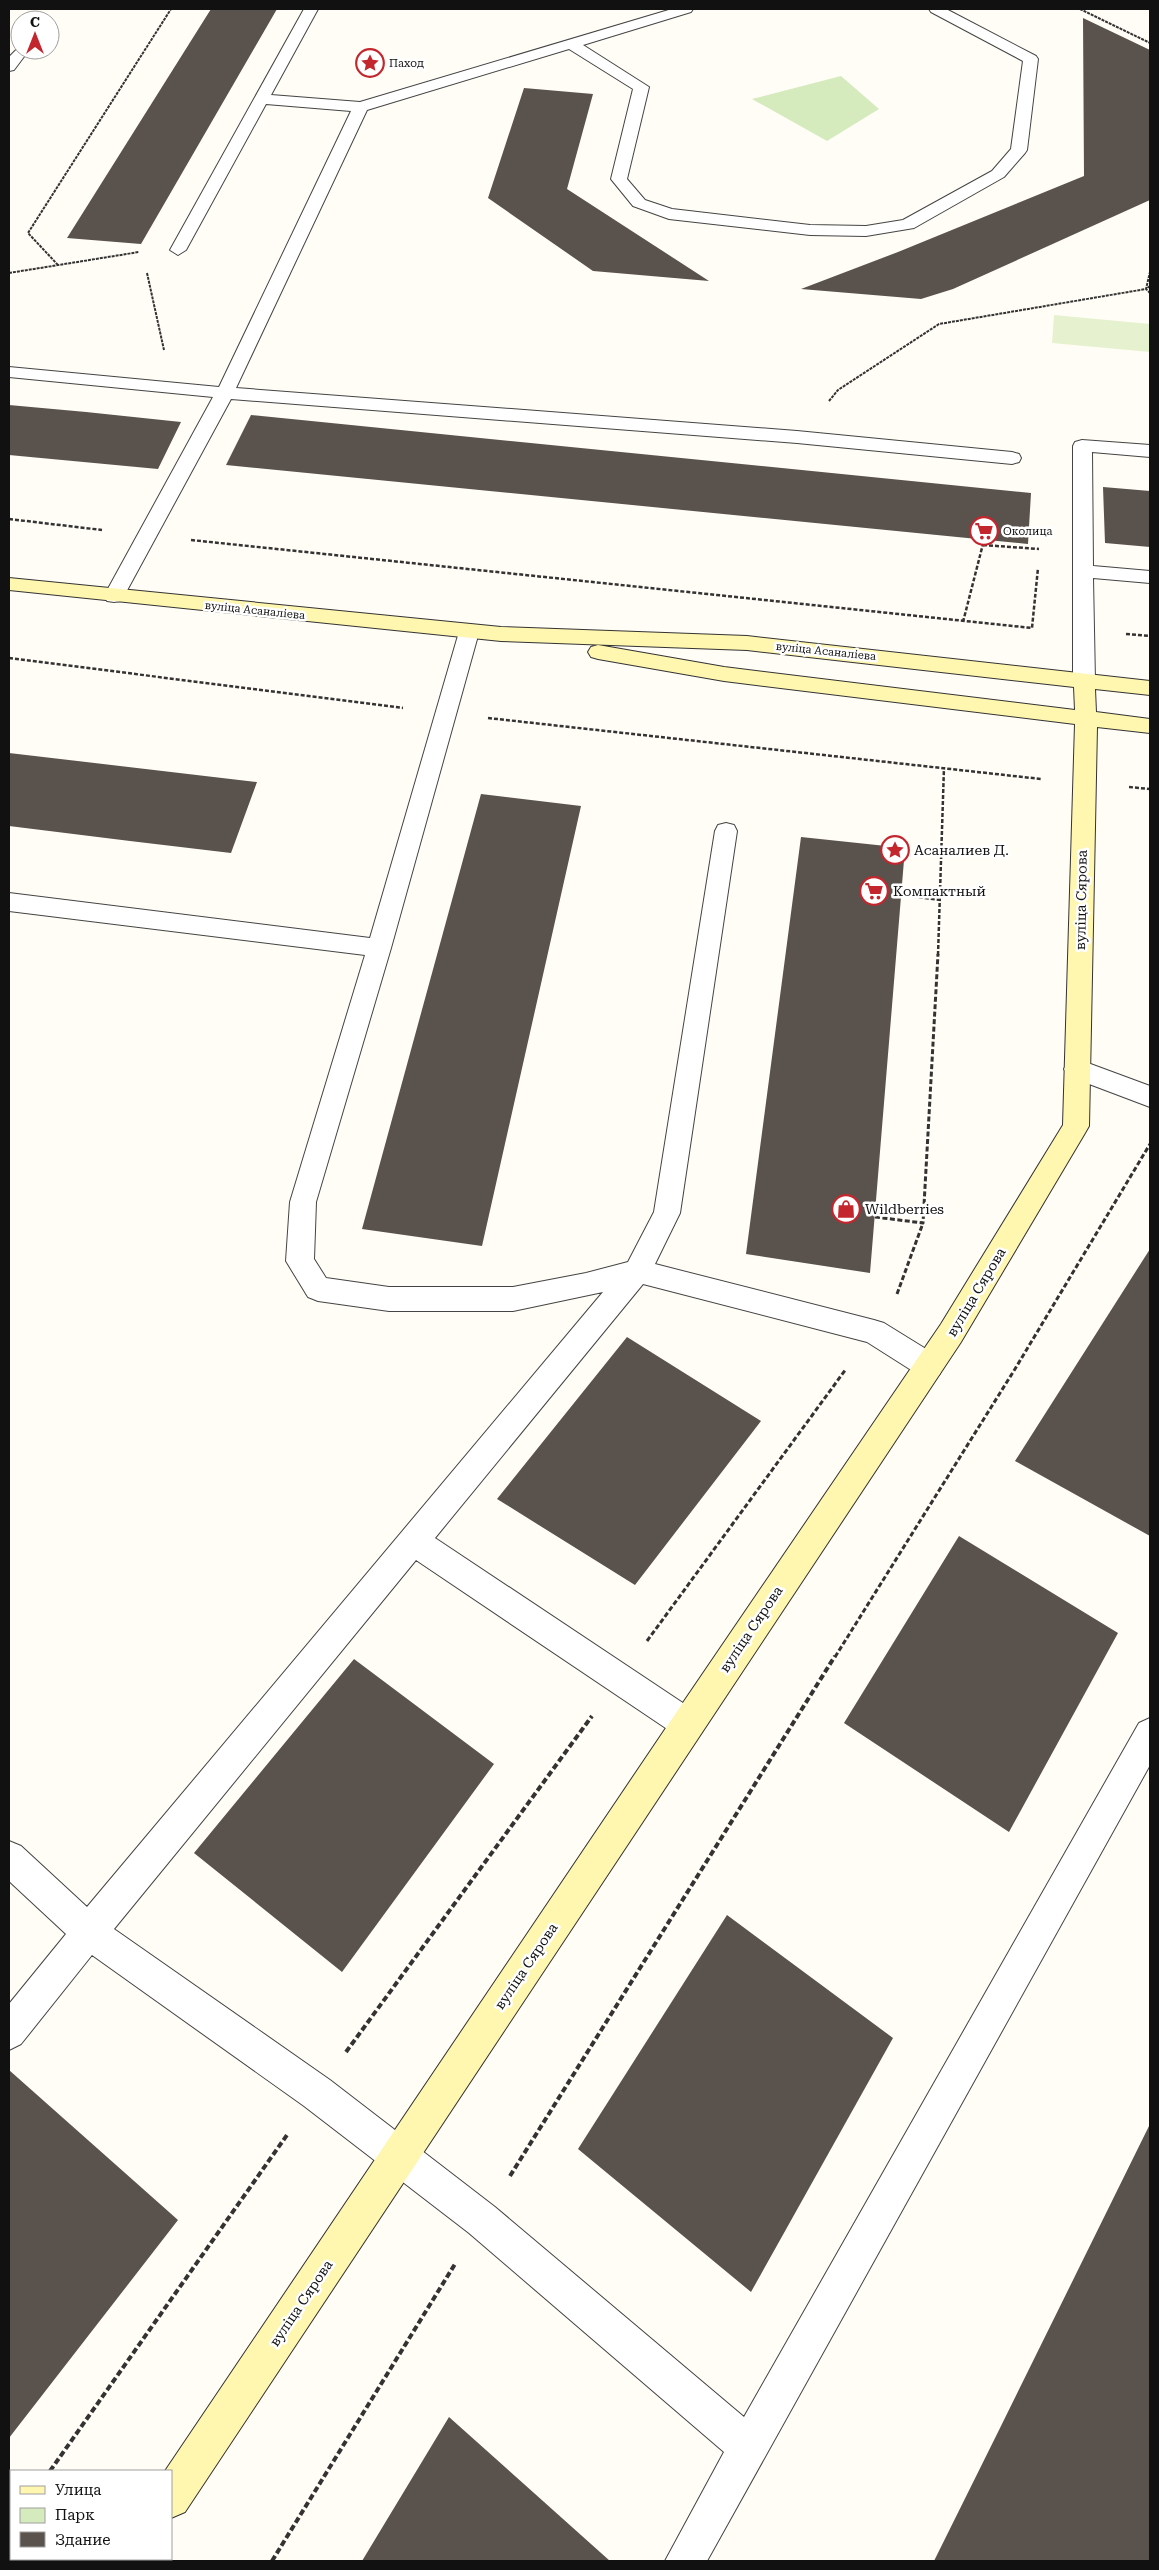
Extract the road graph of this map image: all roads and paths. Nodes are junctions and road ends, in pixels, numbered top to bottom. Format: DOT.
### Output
graph roads {
  1 [pos="171,9"];
  2 [pos="311,9"];
  3 [pos="686,9"];
  4 [pos="936,9"];
  5 [pos="1080,9"];
  6 [pos="1150,43"];
  7 [pos="572,44"];
  8 [pos="261,99"];
  9 [pos="361,107"];
  10 [pos="179,247"];
  11 [pos="145,251"];
  12 [pos="58,265"];
  13 [pos="1150,272"];
  14 [pos="9,273"];
  15 [pos="1150,286"];
  16 [pos="1146,289"];
  17 [pos="1150,293"];
  18 [pos="9,372"];
  19 [pos="172,387"];
  20 [pos="225,393"];
  21 [pos="797,437"];
  22 [pos="1150,451"];
  23 [pos="1012,458"];
  24 [pos="9,519"];
  25 [pos="106,530"];
  26 [pos="190,540"];
  27 [pos="984,540"];
  28 [pos="1040,540"];
  29 [pos="984,545"];
  30 [pos="1038,560"];
  31 [pos="1082,571"];
  32 [pos="1150,577"];
  33 [pos="9,584"];
  34 [pos="114,596"];
  35 [pos="963,622"];
  36 [pos="469,632"];
  37 [pos="501,634"];
  38 [pos="1124,634"];
  39 [pos="1150,636"];
  40 [pos="1084,681"];
  41 [pos="1150,688"];
  42 [pos="1086,718"];
  43 [pos="1150,726"];
  44 [pos="1044,779"];
  45 [pos="1123,787"];
  46 [pos="1150,789"];
  47 [pos="726,830"];
  48 [pos="901,895"];
  49 [pos="941,900"];
  50 [pos="9,902"];
  51 [pos="379,948"];
  52 [pos="1077,1069"];
  53 [pos="1150,1097"];
  54 [pos="1150,1144"];
  55 [pos="875,1217"];
  56 [pos="923,1223"];
  57 [pos="637,1271"];
  58 [pos="874,1332"];
  59 [pos="929,1366"];
  60 [pos="414,1541"];
  61 [pos="620,1678"];
  62 [pos="687,1724"];
  63 [pos="1150,1734"];
  64 [pos="9,1858"];
  65 [pos="89,1932"];
  66 [pos="9,2032"];
  67 [pos="317,2093"];
  68 [pos="398,2156"];
  69 [pos="482,2220"];
  70 [pos="749,2447"];
  71 [pos="51,2470"];
  72 [pos="172,2496"];
  73 [pos="272,2561"];
  74 [pos="685,2561"];
  1 -- 12 [label="path"];
  2 -- 8 [label="lane"];
  3 -- 7 [label="lane"];
  4 -- 7 [label="lane"];
  5 -- 6 [label="path"];
  7 -- 9 [label="lane"];
  8 -- 9 [label="lane"];
  8 -- 10 [label="lane"];
  9 -- 20 [label="lane"];
  10 -- 11 [label="path"];
  11 -- 12 [label="path"];
  11 -- 19 [label="path"];
  12 -- 14 [label="path"];
  13 -- 16 [label="path"];
  15 -- 16 [label="path"];
  16 -- 17 [label="path"];
  16 -- 21 [label="path"];
  18 -- 19 [label="lane"];
  19 -- 20 [label="lane"];
  20 -- 21 [label="lane"];
  20 -- 34 [label="lane"];
  21 -- 23 [label="lane"];
  22 -- 31 [label="lane"];
  24 -- 25 [label="path"];
  26 -- 35 [label="path"];
  27 -- 29 [label="path"];
  28 -- 29 [label="path"];
  29 -- 35 [label="path"];
  30 -- 35 [label="path"];
  31 -- 32 [label="lane"];
  31 -- 40 [label="lane"];
  33 -- 34 [label="main road, вуліца Асаналіева"];
  34 -- 36 [label="main road, вуліца Асаналіева"];
  36 -- 37 [label="main road, вуліца Асаналіева"];
  36 -- 51 [label="lane"];
  37 -- 40 [label="main road, вуліца Асаналіева"];
  37 -- 42 [label="main road, вуліца Асаналіева"];
  38 -- 39 [label="path"];
  40 -- 41 [label="main road, вуліца Асаналіева"];
  40 -- 42 [label="main road, вуліца Сярова"];
  42 -- 43 [label="main road, вуліца Асаналіева"];
  42 -- 52 [label="main road, вуліца Сярова"];
  44 -- 49 [label="path"];
  45 -- 46 [label="path"];
  47 -- 57 [label="lane"];
  48 -- 49 [label="path"];
  49 -- 56 [label="path"];
  50 -- 51 [label="lane"];
  51 -- 57 [label="lane"];
  52 -- 53 [label="lane"];
  52 -- 59 [label="main road, вуліца Сярова"];
  54 -- 69 [label="path"];
  55 -- 56 [label="path"];
  56 -- 58 [label="path"];
  57 -- 58 [label="lane"];
  57 -- 60 [label="lane"];
  58 -- 59 [label="lane"];
  58 -- 61 [label="path"];
  59 -- 62 [label="main road, вуліца Сярова"];
  60 -- 61 [label="lane"];
  60 -- 65 [label="lane"];
  61 -- 62 [label="lane"];
  61 -- 67 [label="path"];
  62 -- 68 [label="main road, вуліца Сярова"];
  63 -- 70 [label="lane"];
  64 -- 65 [label="lane"];
  65 -- 66 [label="lane"];
  65 -- 67 [label="lane"];
  67 -- 68 [label="lane"];
  67 -- 71 [label="path"];
  68 -- 69 [label="lane"];
  68 -- 72 [label="main road, вуліца Сярова"];
  69 -- 70 [label="lane"];
  69 -- 73 [label="path"];
  70 -- 74 [label="lane"];
}
